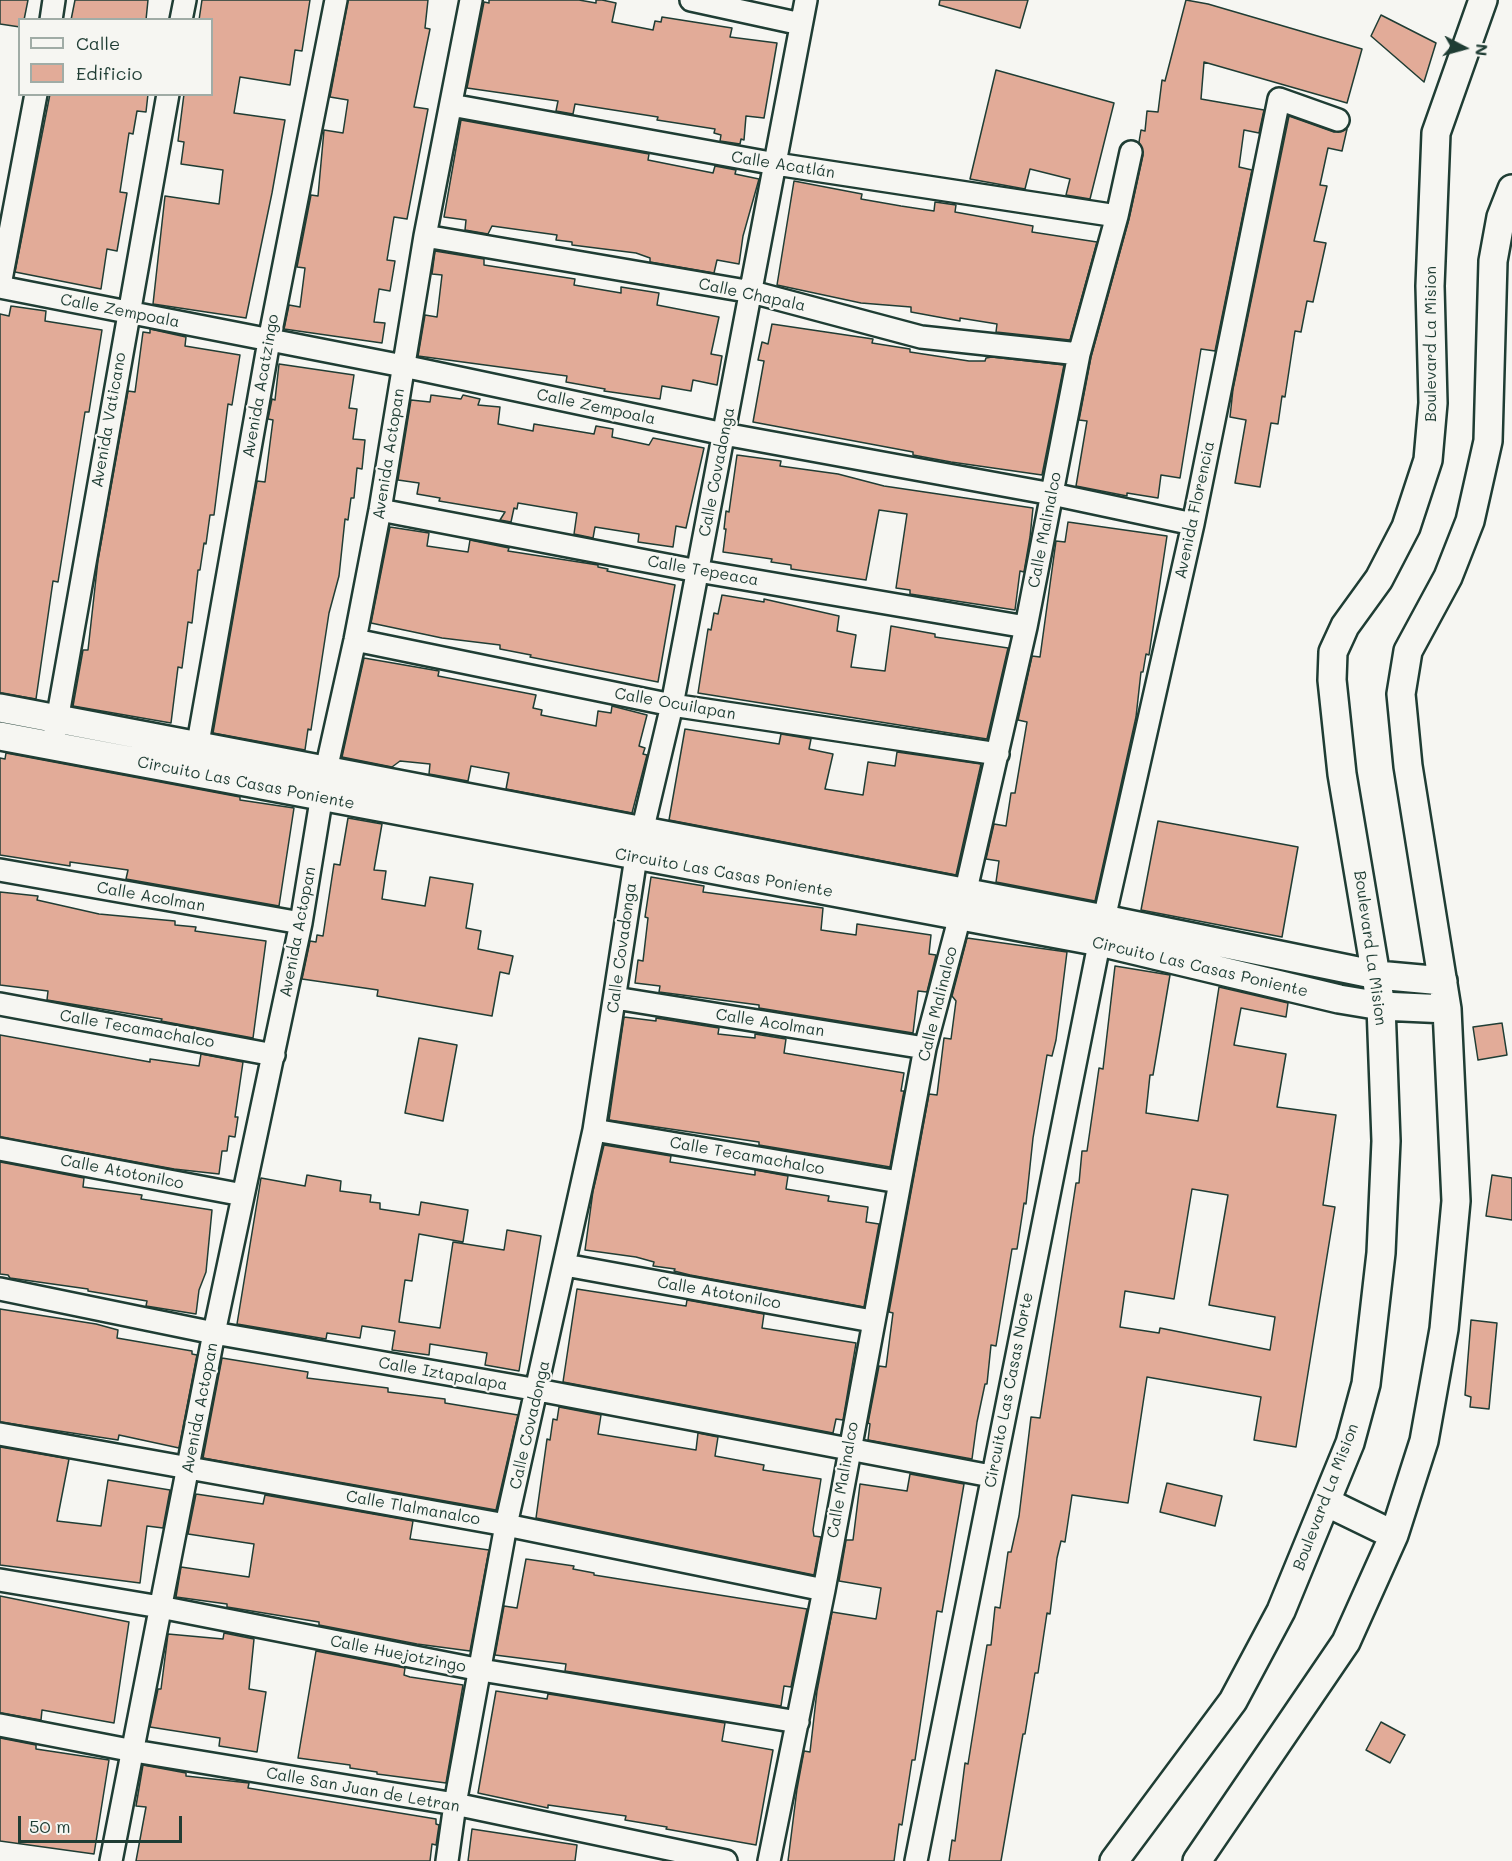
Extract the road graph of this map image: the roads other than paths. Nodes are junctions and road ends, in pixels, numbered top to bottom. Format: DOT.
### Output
graph roads {
  1 [pos="54,0"];
  2 [pos="185,0"];
  3 [pos="336,0"];
  4 [pos="471,0"];
  5 [pos="691,0"];
  6 [pos="806,0"];
  7 [pos="1483,0"];
  8 [pos="51,18"];
  9 [pos="181,18"];
  10 [pos="801,24"];
  11 [pos="36,96"];
  12 [pos="168,96"];
  13 [pos="451,105"];
  14 [pos="1338,120"];
  15 [pos="1131,152"];
  16 [pos="776,164"];
  17 [pos="1512,189"];
  18 [pos="1117,216"];
  19 [pos="425,236"];
  20 [pos="0,286"];
  21 [pos="752,292"];
  22 [pos="127,312"];
  23 [pos="269,341"];
  24 [pos="1079,354"];
  25 [pos="403,366"];
  26 [pos="724,434"];
  27 [pos="1052,494"];
  28 [pos="380,510"];
  29 [pos="1193,524"];
  30 [pos="698,571"];
  31 [pos="1026,627"];
  32 [pos="355,640"];
  33 [pos="672,705"];
  34 [pos="0,708"];
  35 [pos="57,720"];
  36 [pos="0,736"];
  37 [pos="196,746"];
  38 [pos="53,747"];
  39 [pos="998,754"];
  40 [pos="326,770"];
  41 [pos="194,773"];
  42 [pos="322,797"];
  43 [pos="638,844"];
  44 [pos="0,870"];
  45 [pos="962,904"];
  46 [pos="301,923"];
  47 [pos="1102,931"];
  48 [pos="1377,975"];
  49 [pos="1443,981"];
  50 [pos="615,998"];
  51 [pos="0,1004"];
  52 [pos="1381,1005"];
  53 [pos="1447,1009"];
  54 [pos="925,1048"];
  55 [pos="274,1055"];
  56 [pos="594,1130"];
  57 [pos="0,1149"];
  58 [pos="899,1182"];
  59 [pos="243,1195"];
  60 [pos="565,1265"];
  61 [pos="0,1289"];
  62 [pos="872,1321"];
  63 [pos="214,1333"];
  64 [pos="538,1390"];
  65 [pos="0,1434"];
  66 [pos="849,1449"];
  67 [pos="188,1468"];
  68 [pos="992,1476"];
  69 [pos="1326,1502"];
  70 [pos="506,1525"];
  71 [pos="1394,1535"];
  72 [pos="0,1581"];
  73 [pos="824,1590"];
  74 [pos="160,1607"];
  75 [pos="481,1670"];
  76 [pos="798,1722"];
  77 [pos="0,1725"];
  78 [pos="134,1751"];
  79 [pos="455,1804"];
  80 [pos="111,1861"];
  81 [pos="447,1861"];
  82 [pos="726,1861"];
  83 [pos="769,1861"];
  84 [pos="916,1861"];
  85 [pos="1114,1861"];
  86 [pos="1197,1861"];
  1 -- 8 [label="street"];
  2 -- 9 [label="street"];
  3 -- 23 [label="street, Avenida Acatzingo"];
  4 -- 13 [label="street, Avenida Actopan"];
  5 -- 10 [label="street"];
  6 -- 10 [label="street, Calle Covadonga"];
  7 -- 48 [label="street, Boulevard La Mision"];
  10 -- 16 [label="street, Calle Covadonga"];
  11 -- 20 [label="street"];
  12 -- 22 [label="street, Avenida Vaticano"];
  13 -- 16 [label="street, Calle Acatlán"];
  13 -- 19 [label="street, Avenida Actopan"];
  14 -- 29 [label="street, Avenida Florencia"];
  15 -- 18 [label="street, Calle Malinalco"];
  16 -- 18 [label="street, Calle Acatlán"];
  16 -- 21 [label="street, Calle Covadonga"];
  17 -- 49 [label="street"];
  18 -- 24 [label="street, Calle Malinalco"];
  19 -- 21 [label="street, Calle Chapala"];
  19 -- 25 [label="street, Avenida Actopan"];
  20 -- 22 [label="street, Calle Zempoala"];
  21 -- 24 [label="street, Calle Chapala"];
  21 -- 26 [label="street, Calle Covadonga"];
  22 -- 23 [label="street, Calle Zempoala"];
  22 -- 35 [label="street, Avenida Vaticano"];
  23 -- 25 [label="street, Calle Zempoala"];
  23 -- 37 [label="street, Avenida Acatzingo"];
  24 -- 27 [label="street, Calle Malinalco"];
  25 -- 26 [label="street, Calle Zempoala"];
  25 -- 28 [label="street, Avenida Actopan"];
  26 -- 27 [label="street, Calle Zempoala"];
  26 -- 30 [label="street, Calle Covadonga"];
  27 -- 29 [label="street, Calle Zempoala"];
  27 -- 31 [label="street, Calle Malinalco"];
  28 -- 30 [label="street, Calle Tepeaca"];
  28 -- 32 [label="street, Avenida Actopan"];
  29 -- 47 [label="street, Avenida Florencia"];
  30 -- 31 [label="street, Calle Tepeaca"];
  30 -- 33 [label="street, Calle Covadonga"];
  31 -- 39 [label="street, Calle Malinalco"];
  32 -- 33 [label="street, Calle Ocuilapan"];
  32 -- 40 [label="street, Avenida Actopan"];
  33 -- 39 [label="street, Calle Ocuilapan"];
  33 -- 43 [label="street, Calle Covadonga"];
  34 -- 35 [label="street, Circuito Las Casas Poniente"];
  35 -- 37 [label="street, Circuito Las Casas Poniente"];
  35 -- 38 [label="street, Avenida Vaticano"];
  36 -- 38 [label="street, Circuito Las Casas Poniente"];
  37 -- 40 [label="street, Circuito Las Casas Poniente"];
  37 -- 41 [label="street, Avenida Acatzingo"];
  38 -- 41 [label="street, Circuito Las Casas Poniente"];
  39 -- 45 [label="street, Calle Malinalco"];
  40 -- 42 [label="street, Avenida Actopan"];
  40 -- 43 [label="street, Circuito Las Casas Poniente"];
  41 -- 42 [label="street, Circuito Las Casas Poniente"];
  42 -- 43 [label="street, Circuito Las Casas Poniente"];
  42 -- 46 [label="street, Avenida Actopan"];
  43 -- 45 [label="street, Circuito Las Casas Poniente"];
  43 -- 50 [label="street, Calle Covadonga"];
  44 -- 46 [label="street, Calle Acolman"];
  45 -- 47 [label="street, Circuito Las Casas Poniente"];
  45 -- 54 [label="street, Calle Malinalco"];
  46 -- 55 [label="street, Avenida Actopan"];
  47 -- 48 [label="street, Circuito Las Casas Poniente"];
  47 -- 52 [label="street, Circuito Las Casas Poniente"];
  47 -- 68 [label="street, Circuito Las Casas Norte"];
  48 -- 49 [label="street, Circuito Las Casas Poniente"];
  48 -- 52 [label="street, Boulevard La Mision"];
  49 -- 53 [label="street"];
  50 -- 54 [label="street, Calle Acolman"];
  50 -- 56 [label="street, Calle Covadonga"];
  51 -- 55 [label="street, Calle Tecamachalco"];
  52 -- 53 [label="street, Circuito Las Casas Poniente"];
  52 -- 69 [label="street, Boulevard La Mision"];
  53 -- 71 [label="street"];
  54 -- 58 [label="street, Calle Malinalco"];
  55 -- 59 [label="street, Avenida Actopan"];
  56 -- 58 [label="street, Calle Tecamachalco"];
  56 -- 60 [label="street, Calle Covadonga"];
  57 -- 59 [label="street, Calle Atotonilco"];
  58 -- 62 [label="street, Calle Malinalco"];
  59 -- 63 [label="street, Avenida Actopan"];
  60 -- 62 [label="street, Calle Atotonilco"];
  60 -- 64 [label="street, Calle Covadonga"];
  61 -- 63 [label="street, Calle Iztapalapa"];
  62 -- 66 [label="street, Calle Malinalco"];
  63 -- 64 [label="street, Calle Iztapalapa"];
  63 -- 67 [label="street, Avenida Actopan"];
  64 -- 66 [label="street, Calle Iztapalapa"];
  64 -- 70 [label="street, Calle Covadonga"];
  65 -- 67 [label="street, Calle Tlalmanalco"];
  66 -- 68 [label="street, Calle Iztapalapa"];
  66 -- 73 [label="street, Calle Malinalco"];
  67 -- 70 [label="street, Calle Tlalmanalco"];
  67 -- 74 [label="street, Avenida Actopan"];
  68 -- 84 [label="street, Circuito Las Casas Norte"];
  69 -- 71 [label="street"];
  69 -- 85 [label="street, Boulevard La Mision"];
  70 -- 73 [label="street, Calle Tlalmanalco"];
  70 -- 75 [label="street, Calle Covadonga"];
  71 -- 86 [label="street"];
  72 -- 74 [label="street, Calle Huejotzingo"];
  73 -- 76 [label="street, Calle Malinalco"];
  74 -- 75 [label="street, Calle Huejotzingo"];
  74 -- 78 [label="street, Avenida Actopan"];
  75 -- 76 [label="street, Calle Huejotzingo"];
  75 -- 79 [label="street, Calle Covadonga"];
  76 -- 83 [label="street, Calle Malinalco"];
  77 -- 78 [label="street, Calle San Juan de Letran"];
  78 -- 79 [label="street, Calle San Juan de Letran"];
  78 -- 80 [label="street, Avenida Actopan"];
  79 -- 81 [label="street, Calle Covadonga"];
  79 -- 82 [label="street, Calle San Juan de Letran"];
}
